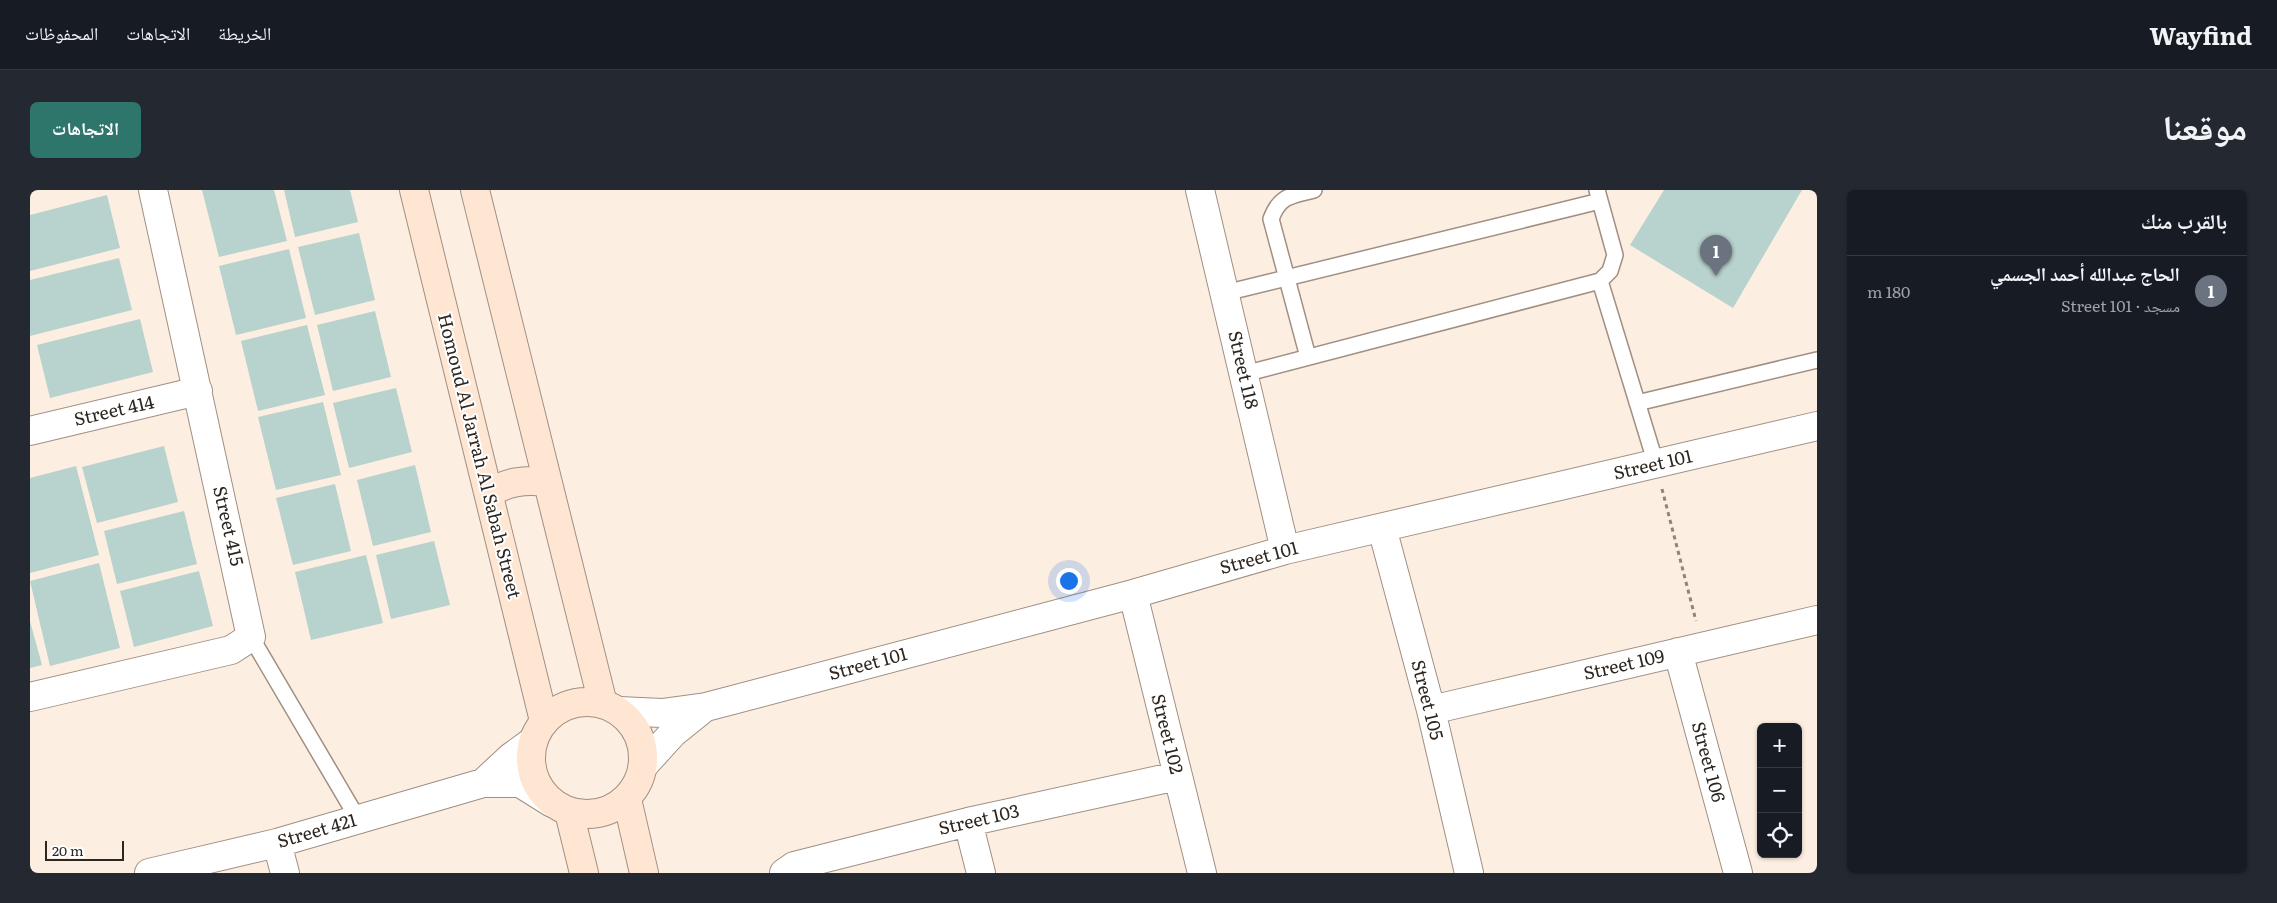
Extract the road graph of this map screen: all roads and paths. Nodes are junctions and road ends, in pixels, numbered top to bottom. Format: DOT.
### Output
graph roads {
  1 [pos="153,190"];
  2 [pos="414,190"];
  3 [pos="475,190"];
  4 [pos="1200,190"];
  5 [pos="1314,190"];
  6 [pos="1598,195"];
  7 [pos="1287,276"];
  8 [pos="1600,281"];
  9 [pos="1225,292"];
  10 [pos="1308,357"];
  11 [pos="1817,360"];
  12 [pos="1244,374"];
  13 [pos="198,391"];
  14 [pos="1638,403"];
  15 [pos="1817,426"];
  16 [pos="30,431"];
  17 [pos="1656,464"];
  18 [pos="546,482"];
  19 [pos="489,493"];
  20 [pos="1382,528"];
  21 [pos="1286,550"];
  22 [pos="1133,594"];
  23 [pos="1817,620"];
  24 [pos="251,637"];
  25 [pos="1690,649"];
  26 [pos="30,697"];
  27 [pos="611,707"];
  28 [pos="706,707"];
  29 [pos="1431,710"];
  30 [pos="539,731"];
  31 [pos="644,765"];
  32 [pos="1178,776"];
  33 [pos="483,783"];
  34 [pos="627,800"];
  35 [pos="560,808"];
  36 [pos="358,820"];
  37 [pos="968,822"];
  38 [pos="277,843"];
  39 [pos="149,873"];
  40 [pos="285,873"];
  41 [pos="584,873"];
  42 [pos="644,873"];
  43 [pos="784,873"];
  44 [pos="980,873"];
  45 [pos="1202,873"];
  46 [pos="1469,873"];
  47 [pos="1738,873"];
  1 -- 13 [label="street, Street 415"];
  2 -- 19 [label="street, Homoud Al Jarrah Al Sabah Street"];
  3 -- 18 [label="street"];
  4 -- 9 [label="street, Street 118"];
  5 -- 7 [label="lane"];
  6 -- 7 [label="lane"];
  6 -- 8 [label="lane"];
  7 -- 9 [label="lane"];
  7 -- 10 [label="lane"];
  8 -- 10 [label="lane"];
  8 -- 14 [label="lane"];
  9 -- 12 [label="street, Street 118"];
  10 -- 12 [label="lane"];
  11 -- 14 [label="lane"];
  12 -- 21 [label="street, Street 118"];
  13 -- 16 [label="street, Street 414"];
  13 -- 24 [label="street, Street 415"];
  14 -- 17 [label="lane"];
  15 -- 17 [label="street, Street 101"];
  17 -- 20 [label="street, Street 101"];
  17 -- 25 [label="path"];
  18 -- 19 [label="street"];
  18 -- 27 [label="street"];
  19 -- 30 [label="street, Homoud Al Jarrah Al Sabah Street"];
  20 -- 21 [label="street, Street 101"];
  20 -- 29 [label="street, Street 105"];
  21 -- 22 [label="street, Street 101"];
  22 -- 28 [label="street, Street 101"];
  22 -- 32 [label="street, Street 102"];
  23 -- 25 [label="street, Street 109"];
  24 -- 26 [label="street"];
  24 -- 36 [label="lane"];
  25 -- 29 [label="street, Street 109"];
  25 -- 47 [label="street, Street 106"];
  27 -- 28 [label="street, Street 101"];
  27 -- 30 [label="street"];
  27 -- 31 [label="street"];
  28 -- 31 [label="street, Street 101"];
  29 -- 46 [label="street, Street 105"];
  30 -- 33 [label="street, Street 421"];
  30 -- 35 [label="street"];
  31 -- 34 [label="street"];
  32 -- 37 [label="street, Street 103"];
  32 -- 45 [label="street, Street 102"];
  33 -- 35 [label="street, Street 421"];
  33 -- 36 [label="street, Street 421"];
  34 -- 35 [label="street"];
  34 -- 42 [label="street"];
  35 -- 41 [label="street"];
  36 -- 38 [label="street, Street 421"];
  37 -- 43 [label="street, Street 103"];
  37 -- 44 [label="street"];
  38 -- 39 [label="street, Street 421"];
  38 -- 40 [label="street"];
}
